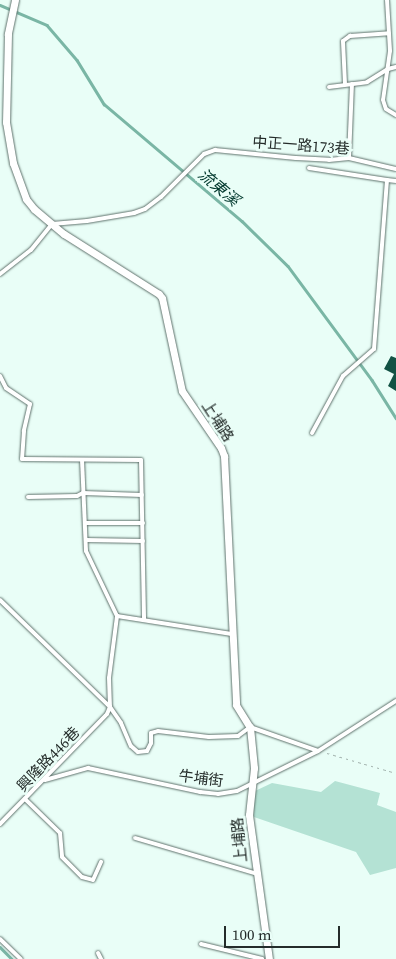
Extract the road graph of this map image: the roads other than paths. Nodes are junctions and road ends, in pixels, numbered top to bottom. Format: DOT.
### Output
graph roads {
  1 [pos="387,0"];
  2 [pos="15,2"];
  3 [pos="389,32"];
  4 [pos="396,67"];
  5 [pos="388,69"];
  6 [pos="345,84"];
  7 [pos="352,84"];
  8 [pos="329,88"];
  9 [pos="396,115"];
  10 [pos="349,158"];
  11 [pos="309,168"];
  12 [pos="396,169"];
  13 [pos="387,180"];
  14 [pos="396,181"];
  15 [pos="52,224"];
  16 [pos="0,264"];
  17 [pos="5,269"];
  18 [pos="0,274"];
  19 [pos="0,376"];
  20 [pos="312,433"];
  21 [pos="82,460"];
  22 [pos="84,493"];
  23 [pos="142,495"];
  24 [pos="28,497"];
  25 [pos="85,523"];
  26 [pos="142,523"];
  27 [pos="86,540"];
  28 [pos="143,540"];
  29 [pos="0,600"];
  30 [pos="117,616"];
  31 [pos="144,619"];
  32 [pos="232,634"];
  33 [pos="396,701"];
  34 [pos="110,707"];
  35 [pos="250,727"];
  36 [pos="318,751"];
  37 [pos="43,780"];
  38 [pos="250,786"];
  39 [pos="26,799"];
  40 [pos="0,824"];
  41 [pos="135,838"];
  42 [pos="101,862"];
  43 [pos="257,874"];
  44 [pos="0,939"];
  45 [pos="200,944"];
  46 [pos="98,953"];
  47 [pos="21,959"];
  48 [pos="101,959"];
  49 [pos="262,959"];
  50 [pos="269,959"];
  1 -- 3 [label="lane"];
  2 -- 15 [label="street, 上埔路"];
  3 -- 5 [label="lane"];
  3 -- 6 [label="lane"];
  4 -- 5 [label="lane"];
  5 -- 7 [label="lane"];
  5 -- 9 [label="lane"];
  6 -- 7 [label="lane"];
  6 -- 8 [label="lane"];
  7 -- 10 [label="lane"];
  10 -- 12 [label="lane, 中正一路173巷"];
  10 -- 15 [label="lane, 中正一路173巷"];
  11 -- 13 [label="lane"];
  13 -- 14 [label="lane"];
  13 -- 20 [label="lane"];
  15 -- 17 [label="lane"];
  15 -- 32 [label="street, 上埔路"];
  16 -- 17 [label="lane"];
  17 -- 18 [label="lane"];
  19 -- 21 [label="lane"];
  21 -- 22 [label="lane"];
  21 -- 23 [label="lane"];
  22 -- 23 [label="lane"];
  22 -- 24 [label="lane"];
  22 -- 25 [label="lane"];
  23 -- 26 [label="lane"];
  25 -- 26 [label="lane"];
  25 -- 27 [label="lane"];
  26 -- 28 [label="lane"];
  27 -- 28 [label="lane"];
  27 -- 30 [label="lane"];
  28 -- 31 [label="lane"];
  29 -- 34 [label="lane"];
  30 -- 31 [label="lane"];
  30 -- 34 [label="lane"];
  31 -- 32 [label="lane"];
  32 -- 35 [label="street, 上埔路"];
  33 -- 36 [label="lane, 牛埔街"];
  34 -- 35 [label="lane"];
  34 -- 37 [label="lane, 興隆路446巷"];
  35 -- 36 [label="lane"];
  35 -- 38 [label="street, 上埔路"];
  36 -- 38 [label="lane, 牛埔街"];
  37 -- 38 [label="lane, 牛埔街"];
  37 -- 39 [label="lane, 興隆路446巷"];
  38 -- 43 [label="street, 上埔路"];
  39 -- 40 [label="lane, 興隆路446巷"];
  39 -- 42 [label="lane"];
  41 -- 43 [label="lane"];
  43 -- 50 [label="street, 上埔路"];
  44 -- 47 [label="lane"];
  45 -- 49 [label="lane"];
  46 -- 48 [label="lane"];
}
